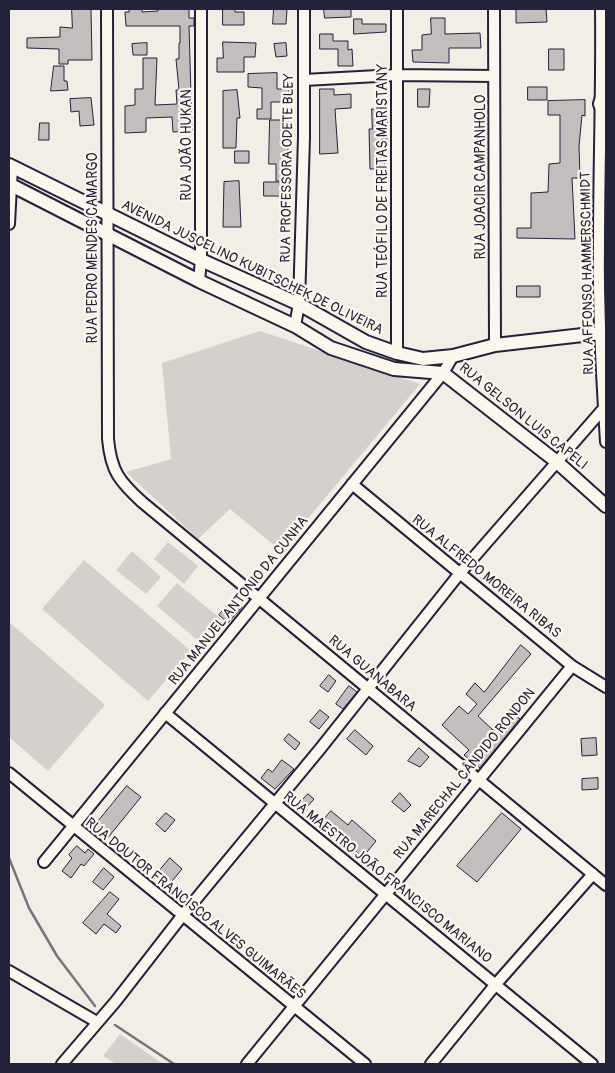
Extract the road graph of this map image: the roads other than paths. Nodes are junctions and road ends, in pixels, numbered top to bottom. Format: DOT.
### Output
graph roads {
  1 [pos="108,9"];
  2 [pos="201,9"];
  3 [pos="304,9"];
  4 [pos="397,9"];
  5 [pos="494,9"];
  6 [pos="600,9"];
  7 [pos="396,75"];
  8 [pos="494,76"];
  9 [pos="304,80"];
  10 [pos="604,98"];
  11 [pos="10,166"];
  12 [pos="9,184"];
  13 [pos="106,213"];
  14 [pos="9,224"];
  15 [pos="106,232"];
  16 [pos="602,244"];
  17 [pos="201,260"];
  18 [pos="199,280"];
  19 [pos="299,304"];
  20 [pos="295,326"];
  21 [pos="603,337"];
  22 [pos="495,345"];
  23 [pos="397,353"];
  24 [pos="453,356"];
  25 [pos="443,372"];
  26 [pos="604,408"];
  27 [pos="606,442"];
  28 [pos="557,462"];
  29 [pos="122,484"];
  30 [pos="352,484"];
  31 [pos="606,506"];
  32 [pos="460,573"];
  33 [pos="258,599"];
  34 [pos="572,666"];
  35 [pos="606,686"];
  36 [pos="368,688"];
  37 [pos="165,713"];
  38 [pos="9,774"];
  39 [pos="478,781"];
  40 [pos="275,804"];
  41 [pos="72,826"];
  42 [pos="44,862"];
  43 [pos="593,874"];
  44 [pos="606,885"];
  45 [pos="385,893"];
  46 [pos="182,916"];
  47 [pos="9,972"];
  48 [pos="496,984"];
  49 [pos="293,1006"];
  50 [pos="97,1022"];
  51 [pos="62,1064"];
  52 [pos="247,1064"];
  53 [pos="365,1064"];
  54 [pos="431,1064"];
  55 [pos="592,1064"];
  1 -- 13 [label="street, RUA PEDRO MENDES CAMARGO"];
  2 -- 17 [label="street, RUA JOÃO HUKAN"];
  3 -- 9 [label="street, RUA PROFESSORA ODETE BLEY"];
  4 -- 7 [label="street, RUA TEÓFILO DE FREITAS MARISTANY"];
  5 -- 8 [label="street, RUA JOACIR CAMPANHOLO"];
  6 -- 10 [label="street, RUA AFFONSO HAMMERSCHMIDT"];
  7 -- 8 [label="street"];
  7 -- 9 [label="street"];
  7 -- 23 [label="street, RUA TEÓFILO DE FREITAS MARISTANY"];
  8 -- 22 [label="street, RUA JOACIR CAMPANHOLO"];
  9 -- 19 [label="street, RUA PROFESSORA ODETE BLEY"];
  10 -- 16 [label="street, RUA AFFONSO HAMMERSCHMIDT"];
  11 -- 12 [label="street"];
  11 -- 13 [label="street, AVENIDA JUSCELINO KUBITSCHEK DE OLIVEIRA"];
  12 -- 14 [label="street"];
  12 -- 15 [label="street"];
  13 -- 15 [label="street, RUA PEDRO MENDES CAMARGO"];
  13 -- 17 [label="street, AVENIDA JUSCELINO KUBITSCHEK DE OLIVEIRA"];
  15 -- 18 [label="street"];
  15 -- 29 [label="street, RUA PEDRO MENDES CAMARGO"];
  16 -- 21 [label="street, RUA AFFONSO HAMMERSCHMIDT"];
  17 -- 18 [label="street, RUA JOÃO HUKAN"];
  17 -- 19 [label="street, AVENIDA JUSCELINO KUBITSCHEK DE OLIVEIRA"];
  18 -- 20 [label="street"];
  19 -- 20 [label="street, RUA PROFESSORA ODETE BLEY"];
  19 -- 23 [label="street, AVENIDA JUSCELINO KUBITSCHEK DE OLIVEIRA"];
  20 -- 25 [label="street"];
  21 -- 22 [label="street, AVENIDA JUSCELINO KUBITSCHEK DE OLIVEIRA"];
  21 -- 26 [label="street, RUA AFFONSO HAMMERSCHMIDT"];
  22 -- 24 [label="street, AVENIDA JUSCELINO KUBITSCHEK DE OLIVEIRA"];
  23 -- 24 [label="street, AVENIDA JUSCELINO KUBITSCHEK DE OLIVEIRA"];
  24 -- 25 [label="street, RUA MANUEL ANTONIO DA CUNHA"];
  25 -- 28 [label="street, RUA GELSON LUIS CAPELI"];
  25 -- 30 [label="street, RUA MANUEL ANTONIO DA CUNHA"];
  26 -- 27 [label="street, RUA AFFONSO HAMMERSCHMIDT"];
  26 -- 28 [label="street"];
  28 -- 31 [label="street, RUA GELSON LUIS CAPELI"];
  28 -- 32 [label="street"];
  29 -- 33 [label="street, RUA GUANABARA"];
  30 -- 32 [label="street, RUA ALFREDO MOREIRA RIBAS"];
  30 -- 33 [label="street, RUA MANUEL ANTONIO DA CUNHA"];
  32 -- 34 [label="street, RUA ALFREDO MOREIRA RIBAS"];
  32 -- 36 [label="street"];
  33 -- 36 [label="street, RUA GUANABARA"];
  33 -- 37 [label="street, RUA MANUEL ANTONIO DA CUNHA"];
  34 -- 35 [label="street, RUA ALFREDO MOREIRA RIBAS"];
  34 -- 39 [label="street, RUA MARECHAL CÂNDIDO RONDON"];
  36 -- 39 [label="street, RUA GUANABARA"];
  36 -- 40 [label="street"];
  37 -- 40 [label="street, RUA MAESTRO JOÃO FRANCISCO MARIANO"];
  37 -- 41 [label="street, RUA MANUEL ANTONIO DA CUNHA"];
  38 -- 41 [label="street, RUA DOUTOR FRANCISCO ALVES GUIMARÃES"];
  39 -- 43 [label="street, RUA GUANABARA"];
  39 -- 45 [label="street, RUA MARECHAL CÂNDIDO RONDON"];
  40 -- 45 [label="street, RUA MAESTRO JOÃO FRANCISCO MARIANO"];
  40 -- 46 [label="street"];
  41 -- 42 [label="street, RUA MANUEL ANTONIO DA CUNHA"];
  41 -- 46 [label="street, RUA DOUTOR FRANCISCO ALVES GUIMARÃES"];
  43 -- 44 [label="street, RUA GUANABARA"];
  43 -- 48 [label="street"];
  45 -- 48 [label="street, RUA MAESTRO JOÃO FRANCISCO MARIANO"];
  45 -- 49 [label="street, RUA MARECHAL CÂNDIDO RONDON"];
  46 -- 49 [label="street, RUA DOUTOR FRANCISCO ALVES GUIMARÃES"];
  46 -- 50 [label="street"];
  47 -- 50 [label="street"];
  48 -- 54 [label="street"];
  48 -- 55 [label="street, RUA MAESTRO JOÃO FRANCISCO MARIANO"];
  49 -- 52 [label="street, RUA MARECHAL CÂNDIDO RONDON"];
  49 -- 53 [label="street, RUA DOUTOR FRANCISCO ALVES GUIMARÃES"];
  50 -- 51 [label="street"];
}
